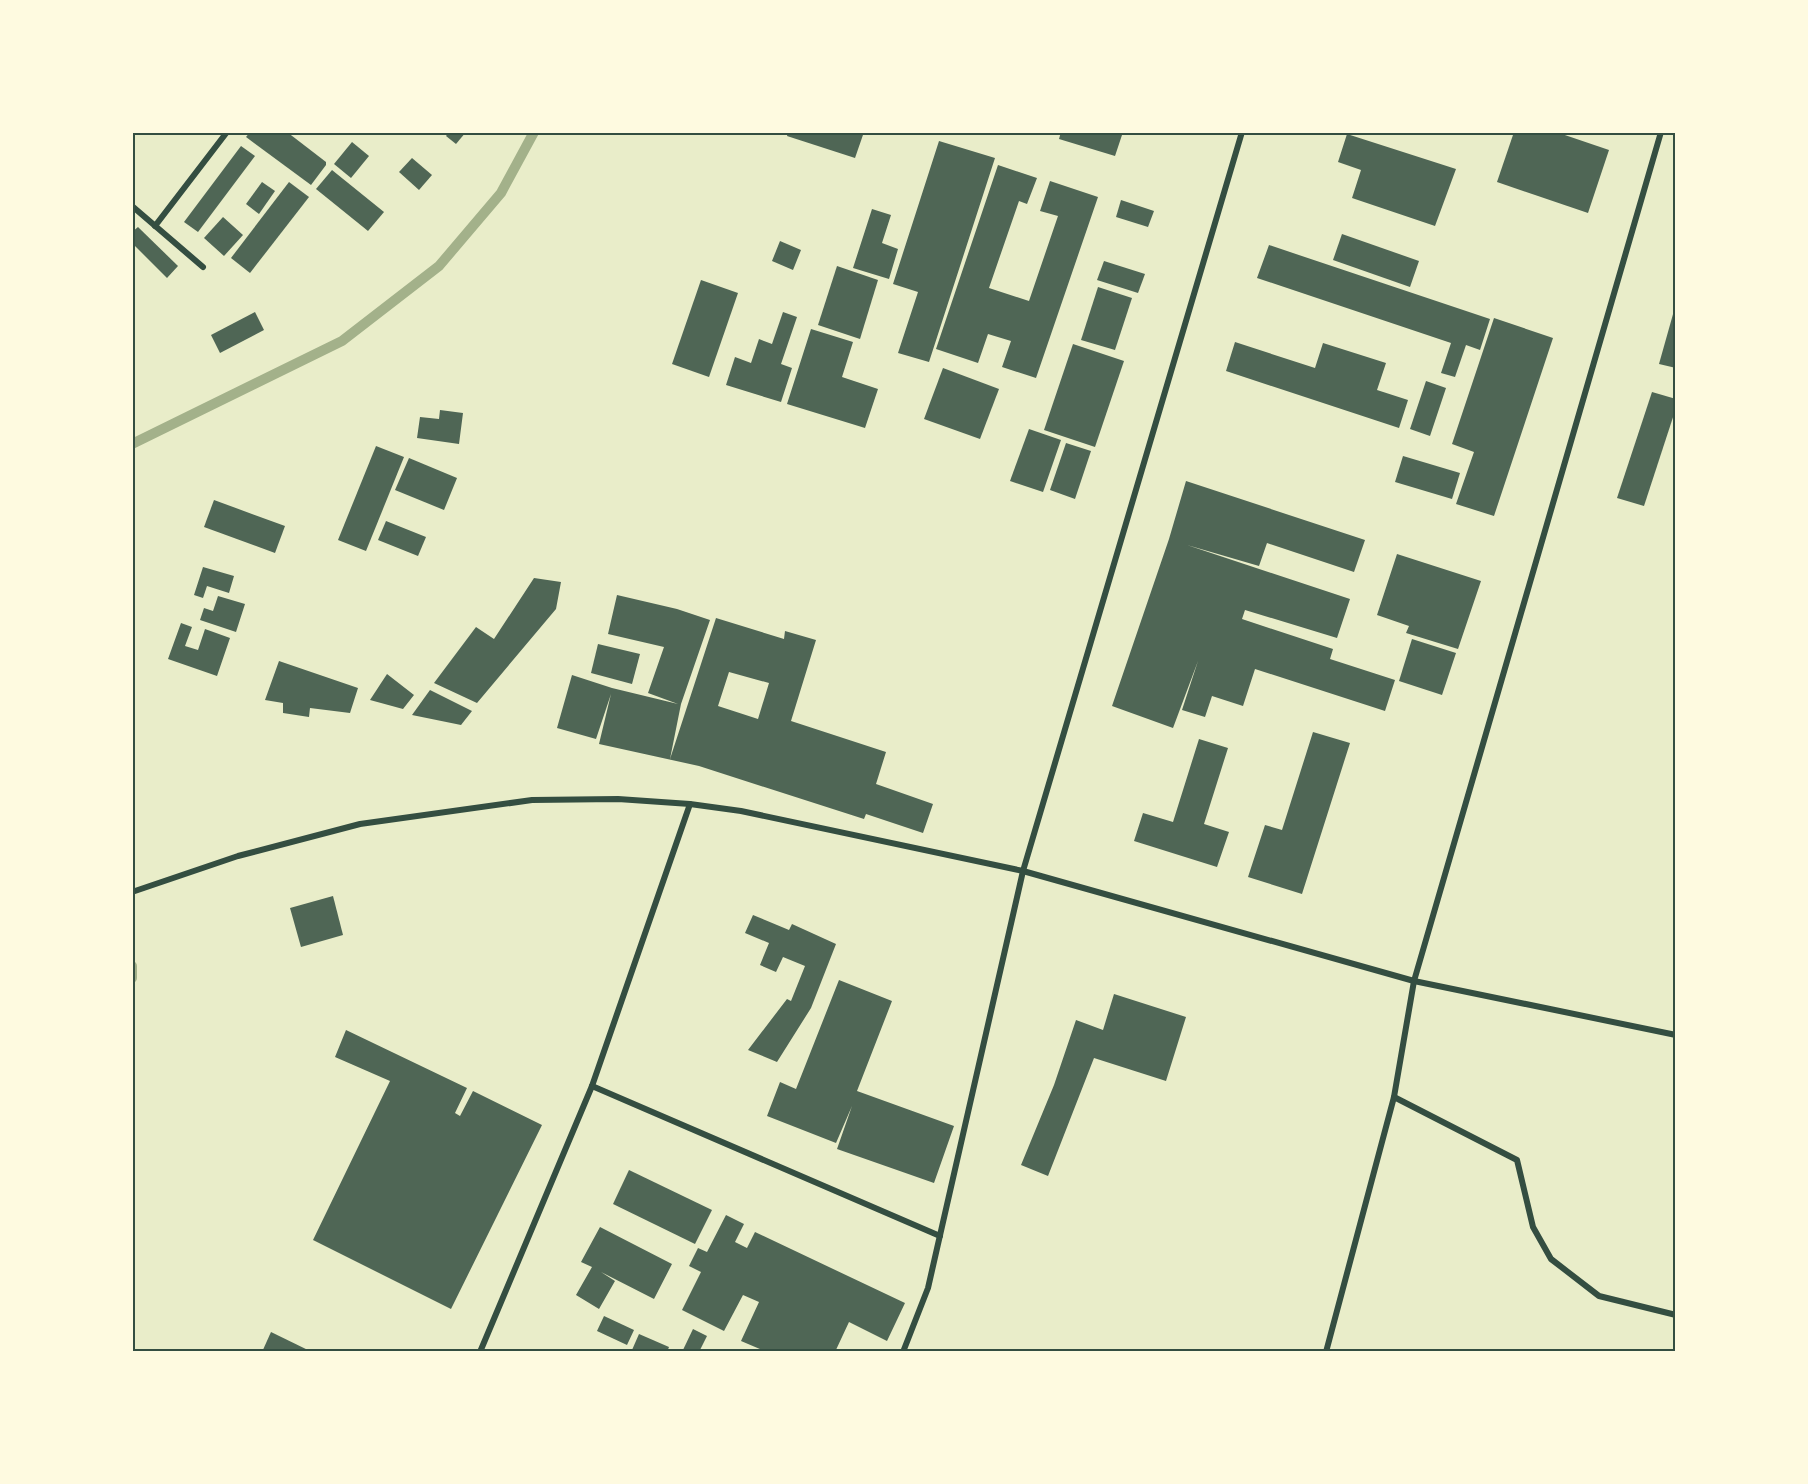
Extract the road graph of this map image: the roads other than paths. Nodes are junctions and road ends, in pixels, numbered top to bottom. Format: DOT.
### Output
graph roads {
  1 [pos="227,132"];
  2 [pos="1242,132"];
  3 [pos="1661,132"];
  4 [pos="132,206"];
  5 [pos="155,226"];
  6 [pos="203,267"];
  7 [pos="690,804"];
  8 [pos="1023,871"];
  9 [pos="132,892"];
  10 [pos="1414,981"];
  11 [pos="1676,1035"];
  12 [pos="592,1086"];
  13 [pos="1394,1097"];
  14 [pos="940,1236"];
  15 [pos="1676,1314"];
  16 [pos="480,1352"];
  17 [pos="903,1352"];
  18 [pos="1326,1352"];
  1 -- 5 [label="street"];
  2 -- 8 [label="street"];
  3 -- 10 [label="street"];
  4 -- 5 [label="street"];
  5 -- 6 [label="street"];
  7 -- 8 [label="street"];
  7 -- 9 [label="street"];
  7 -- 12 [label="street"];
  8 -- 10 [label="street"];
  8 -- 14 [label="street"];
  10 -- 11 [label="street"];
  10 -- 13 [label="street"];
  12 -- 14 [label="street"];
  12 -- 16 [label="street"];
  13 -- 15 [label="street"];
  13 -- 18 [label="street"];
  14 -- 17 [label="street"];
}
